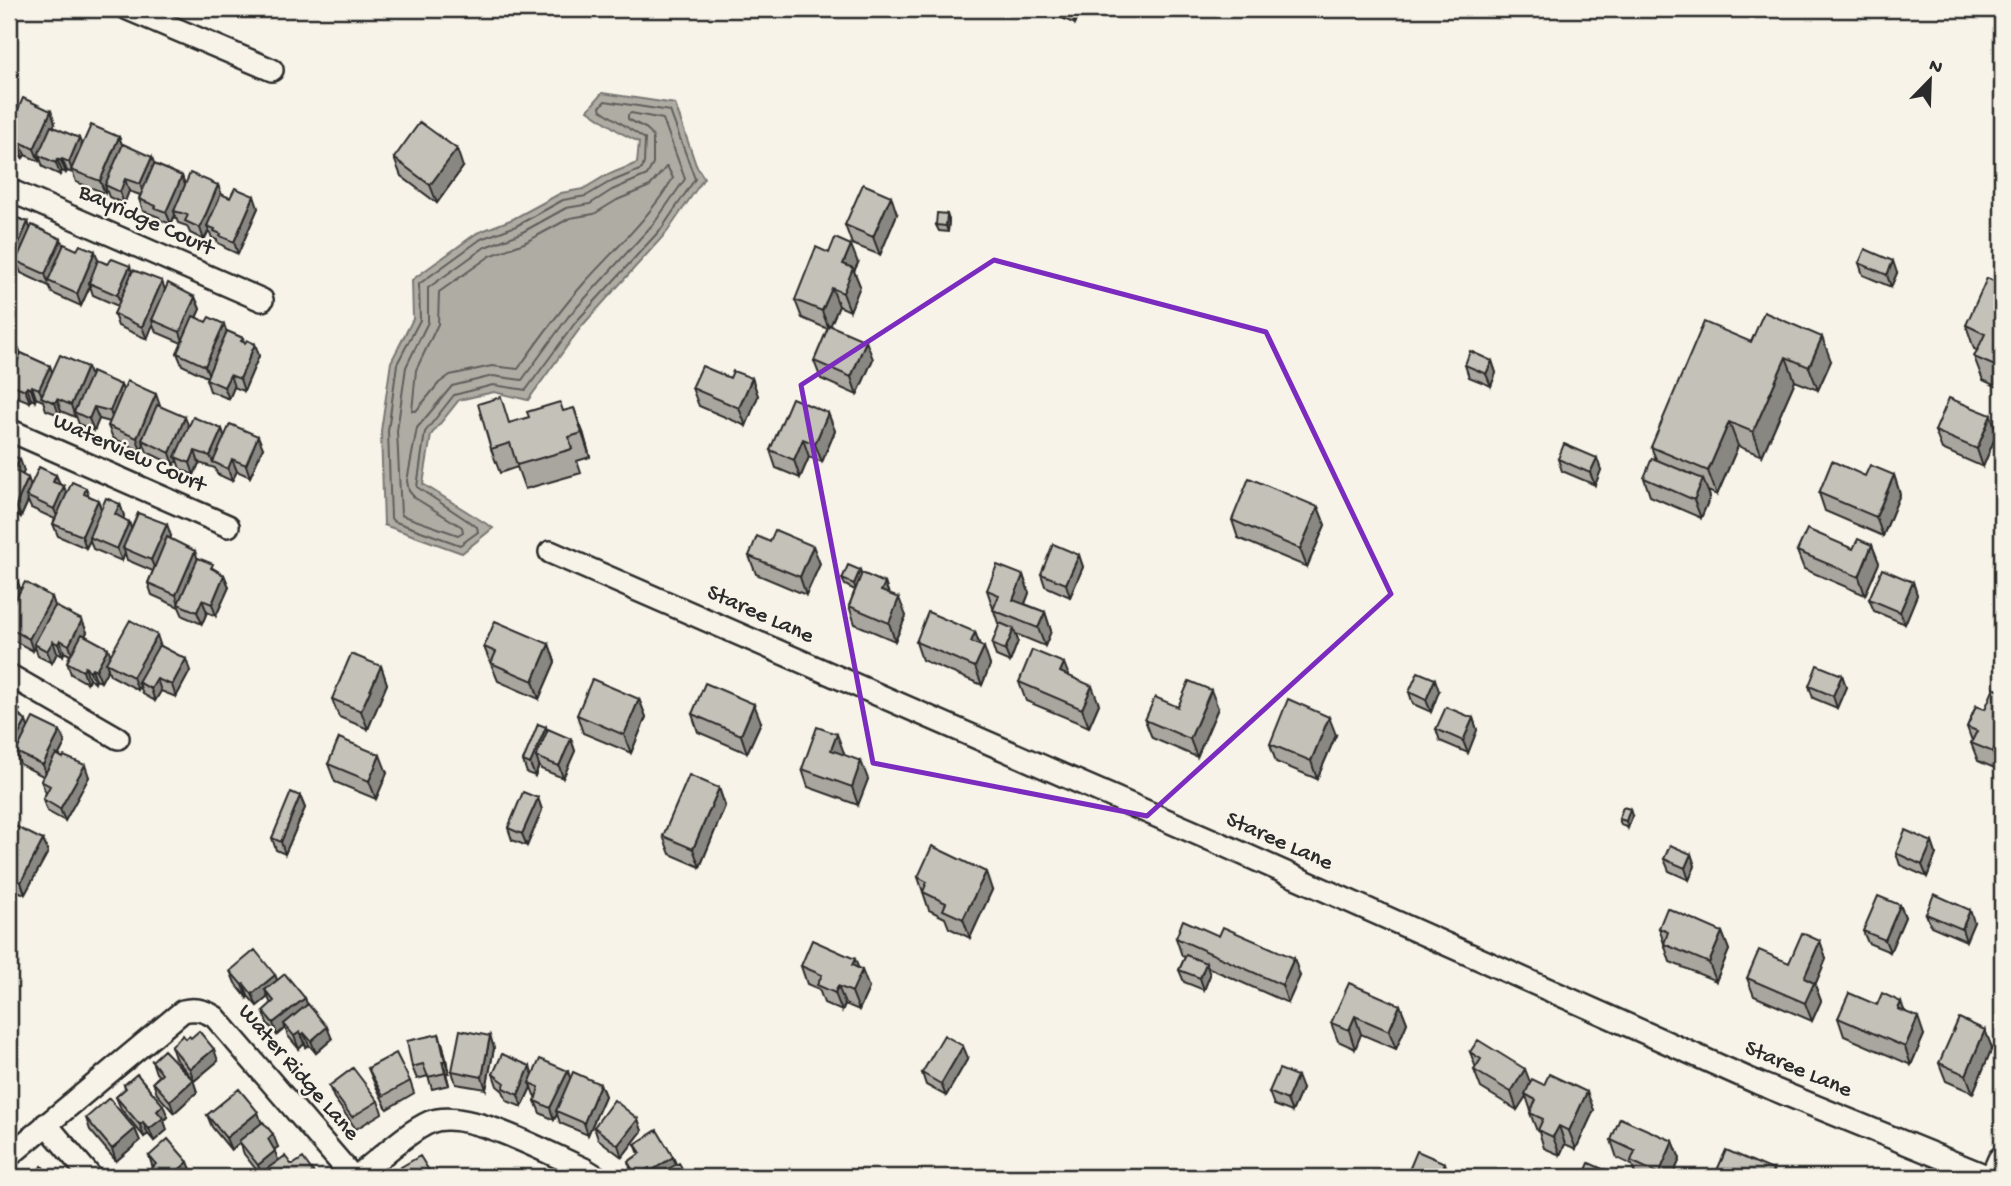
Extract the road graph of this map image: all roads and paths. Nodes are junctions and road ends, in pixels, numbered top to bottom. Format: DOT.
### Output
graph roads {
  1 [pos="128,9"];
  2 [pos="164,16"];
  3 [pos="272,70"];
  4 [pos="9,190"];
  5 [pos="262,300"];
  6 [pos="9,430"];
  7 [pos="228,526"];
  8 [pos="550,552"];
  9 [pos="9,675"];
  10 [pos="118,738"];
  11 [pos="46,1124"];
  12 [pos="9,1156"];
  13 [pos="2002,1161"];
  14 [pos="90,1177"];
  15 [pos="354,1177"];
  16 [pos="597,1177"];
  17 [pos="1989,1177"];
  18 [pos="1995,1177"];
  1 -- 2 [label="street"];
  2 -- 3 [label="street"];
  4 -- 5 [label="street, Bayridge Court"];
  6 -- 7 [label="street, Waterview Court"];
  8 -- 17 [label="street, Staree Lane"];
  9 -- 10 [label="street"];
  11 -- 12 [label="street"];
  11 -- 14 [label="street"];
  11 -- 15 [label="street, Water Ridge Lane"];
  13 -- 18 [label="main road"];
  15 -- 16 [label="street"];
}
